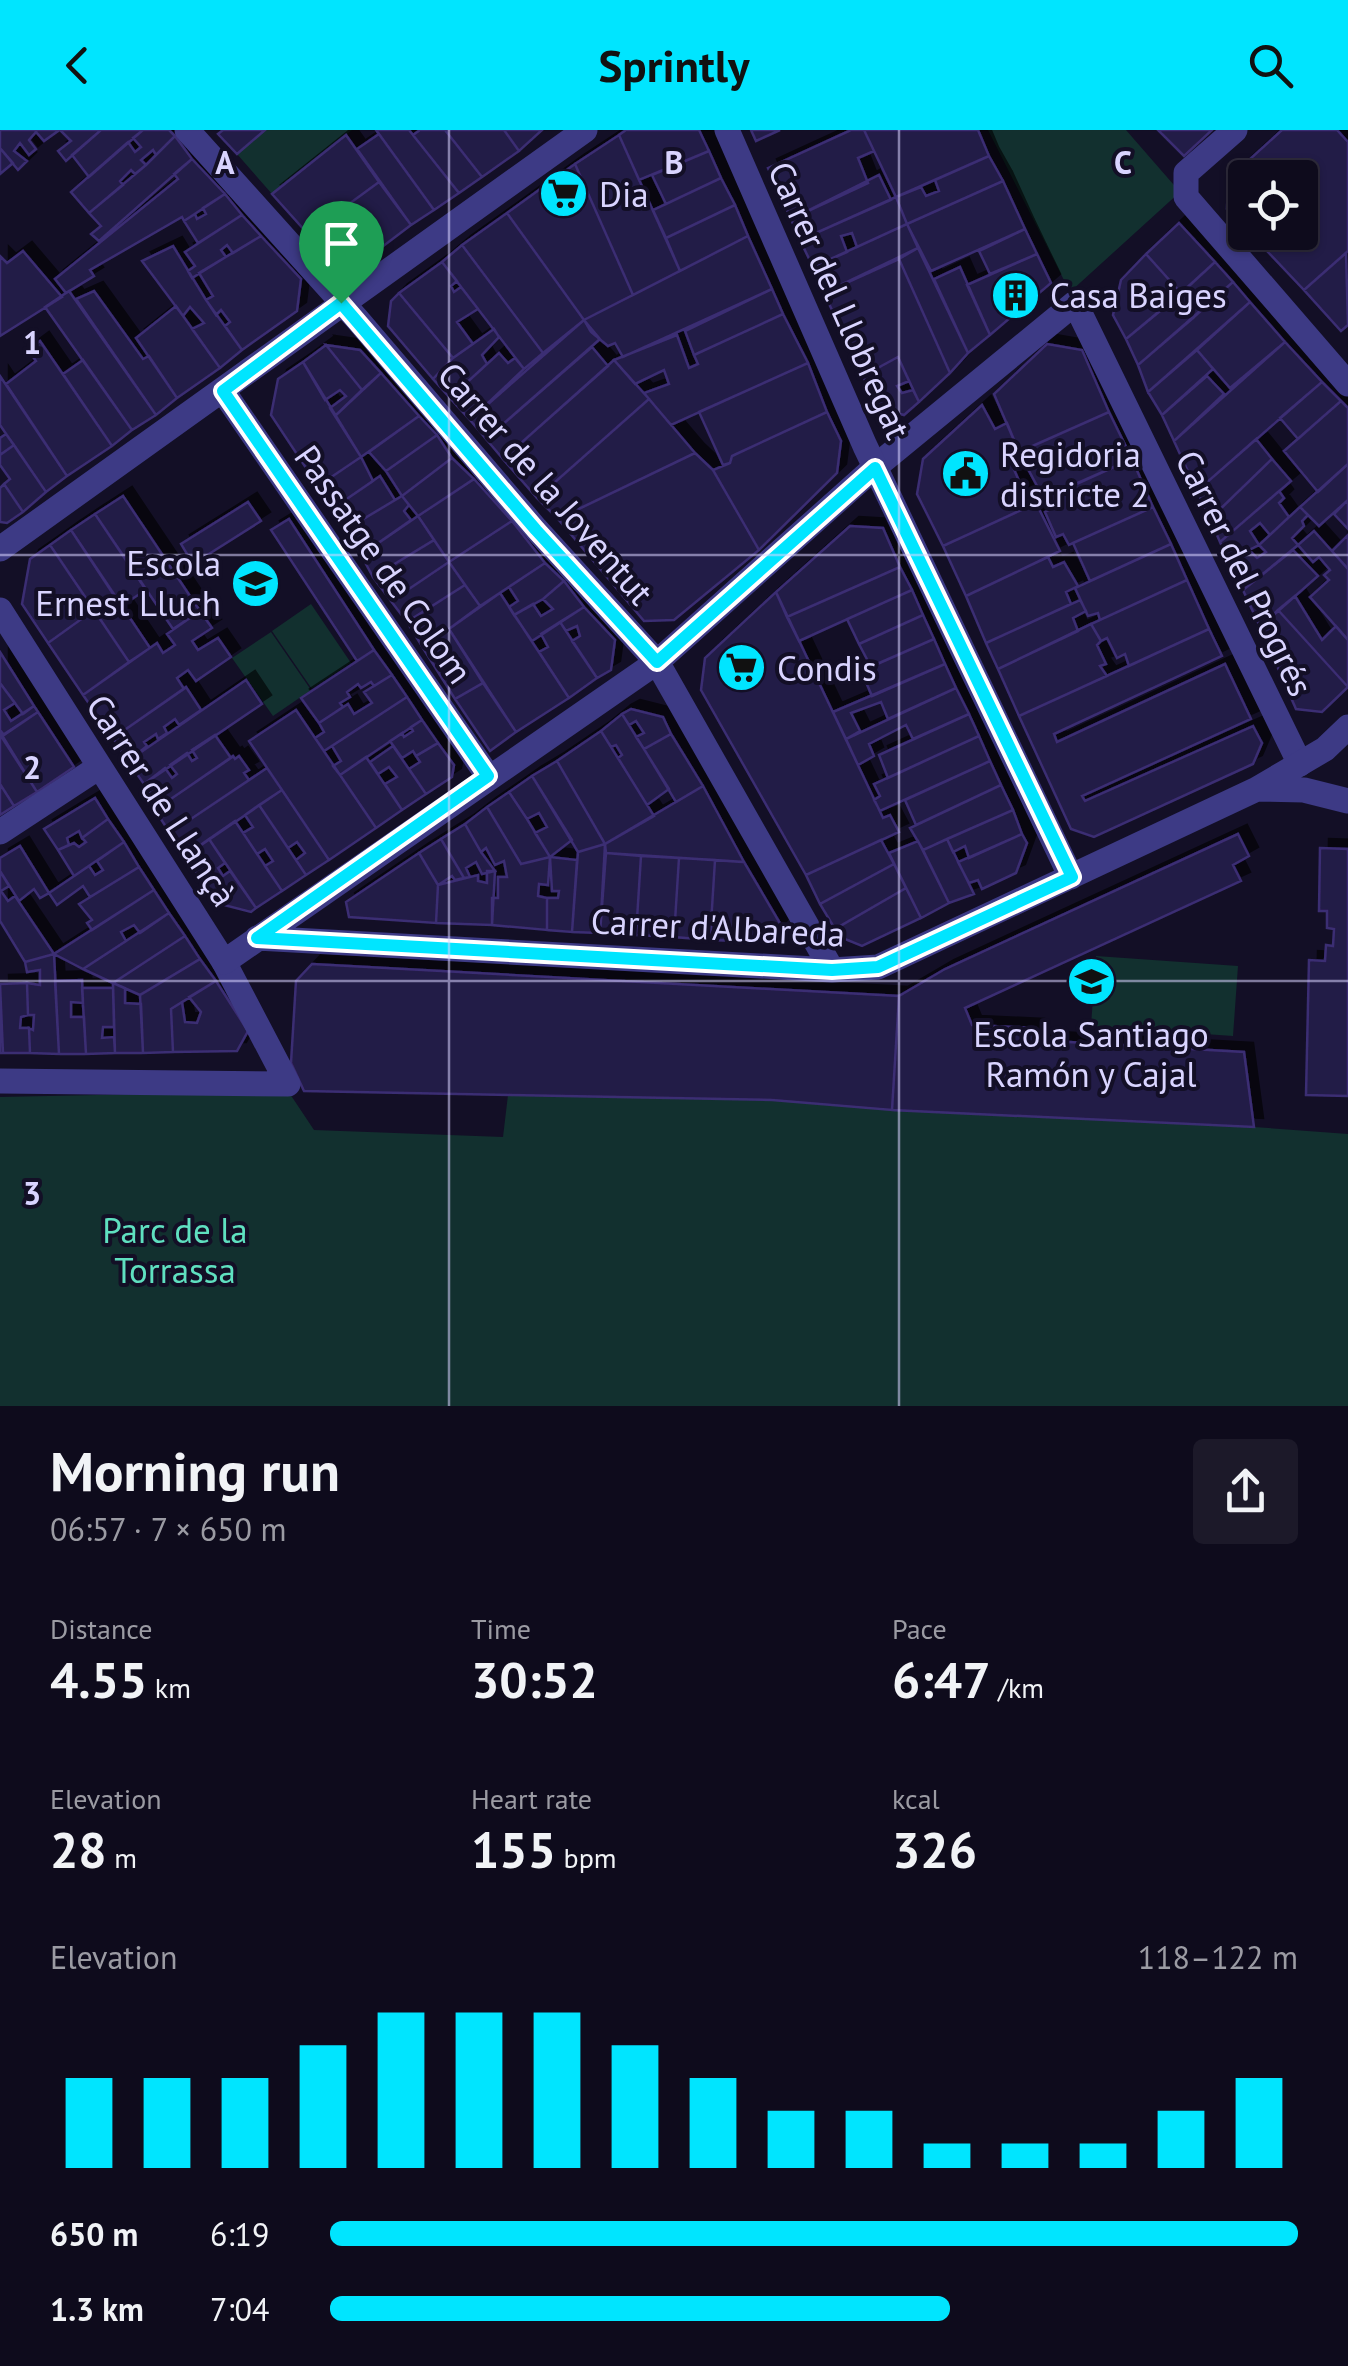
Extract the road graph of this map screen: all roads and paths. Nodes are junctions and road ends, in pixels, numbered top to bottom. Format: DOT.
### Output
graph roads {
  1 [pos="187,130"];
  2 [pos="584,130"];
  3 [pos="726,130"];
  4 [pos="1234,130"];
  5 [pos="341,303"];
  6 [pos="1348,384"];
  7 [pos="223,391"];
  8 [pos="875,468"];
  9 [pos="0,549"];
  10 [pos="0,610"];
  11 [pos="657,662"];
  12 [pos="1348,727"];
  13 [pos="1325,749"];
  14 [pos="1300,764"];
  15 [pos="99,767"];
  16 [pos="488,776"];
  17 [pos="1257,790"];
  18 [pos="1342,799"];
  19 [pos="0,832"];
  20 [pos="1072,877"];
  21 [pos="257,938"];
  22 [pos="224,962"];
  23 [pos="832,970"];
  24 [pos="0,1081"];
  1 -- 5 [label="street, Carrer de la Joventut"];
  2 -- 5 [label="street"];
  3 -- 8 [label="street, Carrer del Llobregat"];
  4 -- 6 [label="street"];
  5 -- 7 [label="street"];
  5 -- 11 [label="street, Carrer de la Joventut"];
  7 -- 9 [label="street"];
  7 -- 16 [label="street, Passatge de Colom"];
  8 -- 11 [label="street"];
  8 -- 14 [label="street, Carrer del Progrés"];
  8 -- 20 [label="street, Carrer del Llobregat"];
  10 -- 15 [label="street, Carrer de Llançà"];
  11 -- 16 [label="street"];
  11 -- 23 [label="street, Carrer de la Joventut"];
  12 -- 13 [label="street, Carrer d'Albareda"];
  13 -- 14 [label="street, Carrer d'Albareda"];
  13 -- 18 [label="street"];
  14 -- 17 [label="street, Carrer d'Albareda"];
  15 -- 19 [label="street"];
  15 -- 22 [label="street, Carrer de Llançà"];
  16 -- 21 [label="street"];
  17 -- 18 [label="street"];
  17 -- 20 [label="street, Carrer d'Albareda"];
  20 -- 23 [label="street, Carrer d'Albareda"];
  21 -- 22 [label="street"];
  21 -- 23 [label="street, Carrer d'Albareda"];
  22 -- 24 [label="street, Carrer de Llançà"];
}
